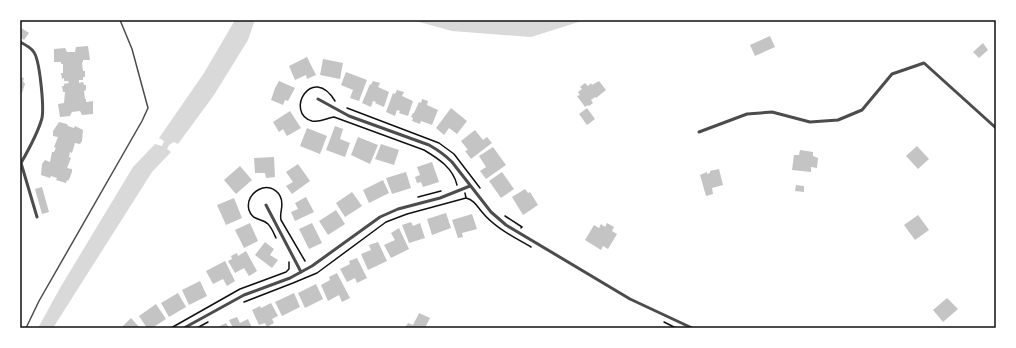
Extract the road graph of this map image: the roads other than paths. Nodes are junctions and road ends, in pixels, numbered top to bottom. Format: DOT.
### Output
graph roads {
  1 [pos="120,20"];
  2 [pos="20,42"];
  3 [pos="318,99"];
  4 [pos="996,128"];
  5 [pos="699,132"];
  6 [pos="21,163"];
  7 [pos="470,186"];
  8 [pos="266,205"];
  9 [pos="36,218"];
  10 [pos="302,272"];
  11 [pos="26,328"];
  12 [pos="184,328"];
  13 [pos="692,328"];
  1 -- 11 [label="lane"];
  2 -- 6 [label="street"];
  3 -- 7 [label="street"];
  4 -- 5 [label="street"];
  6 -- 9 [label="street"];
  7 -- 10 [label="street"];
  7 -- 13 [label="street"];
  8 -- 10 [label="street"];
  10 -- 12 [label="street"];
}
